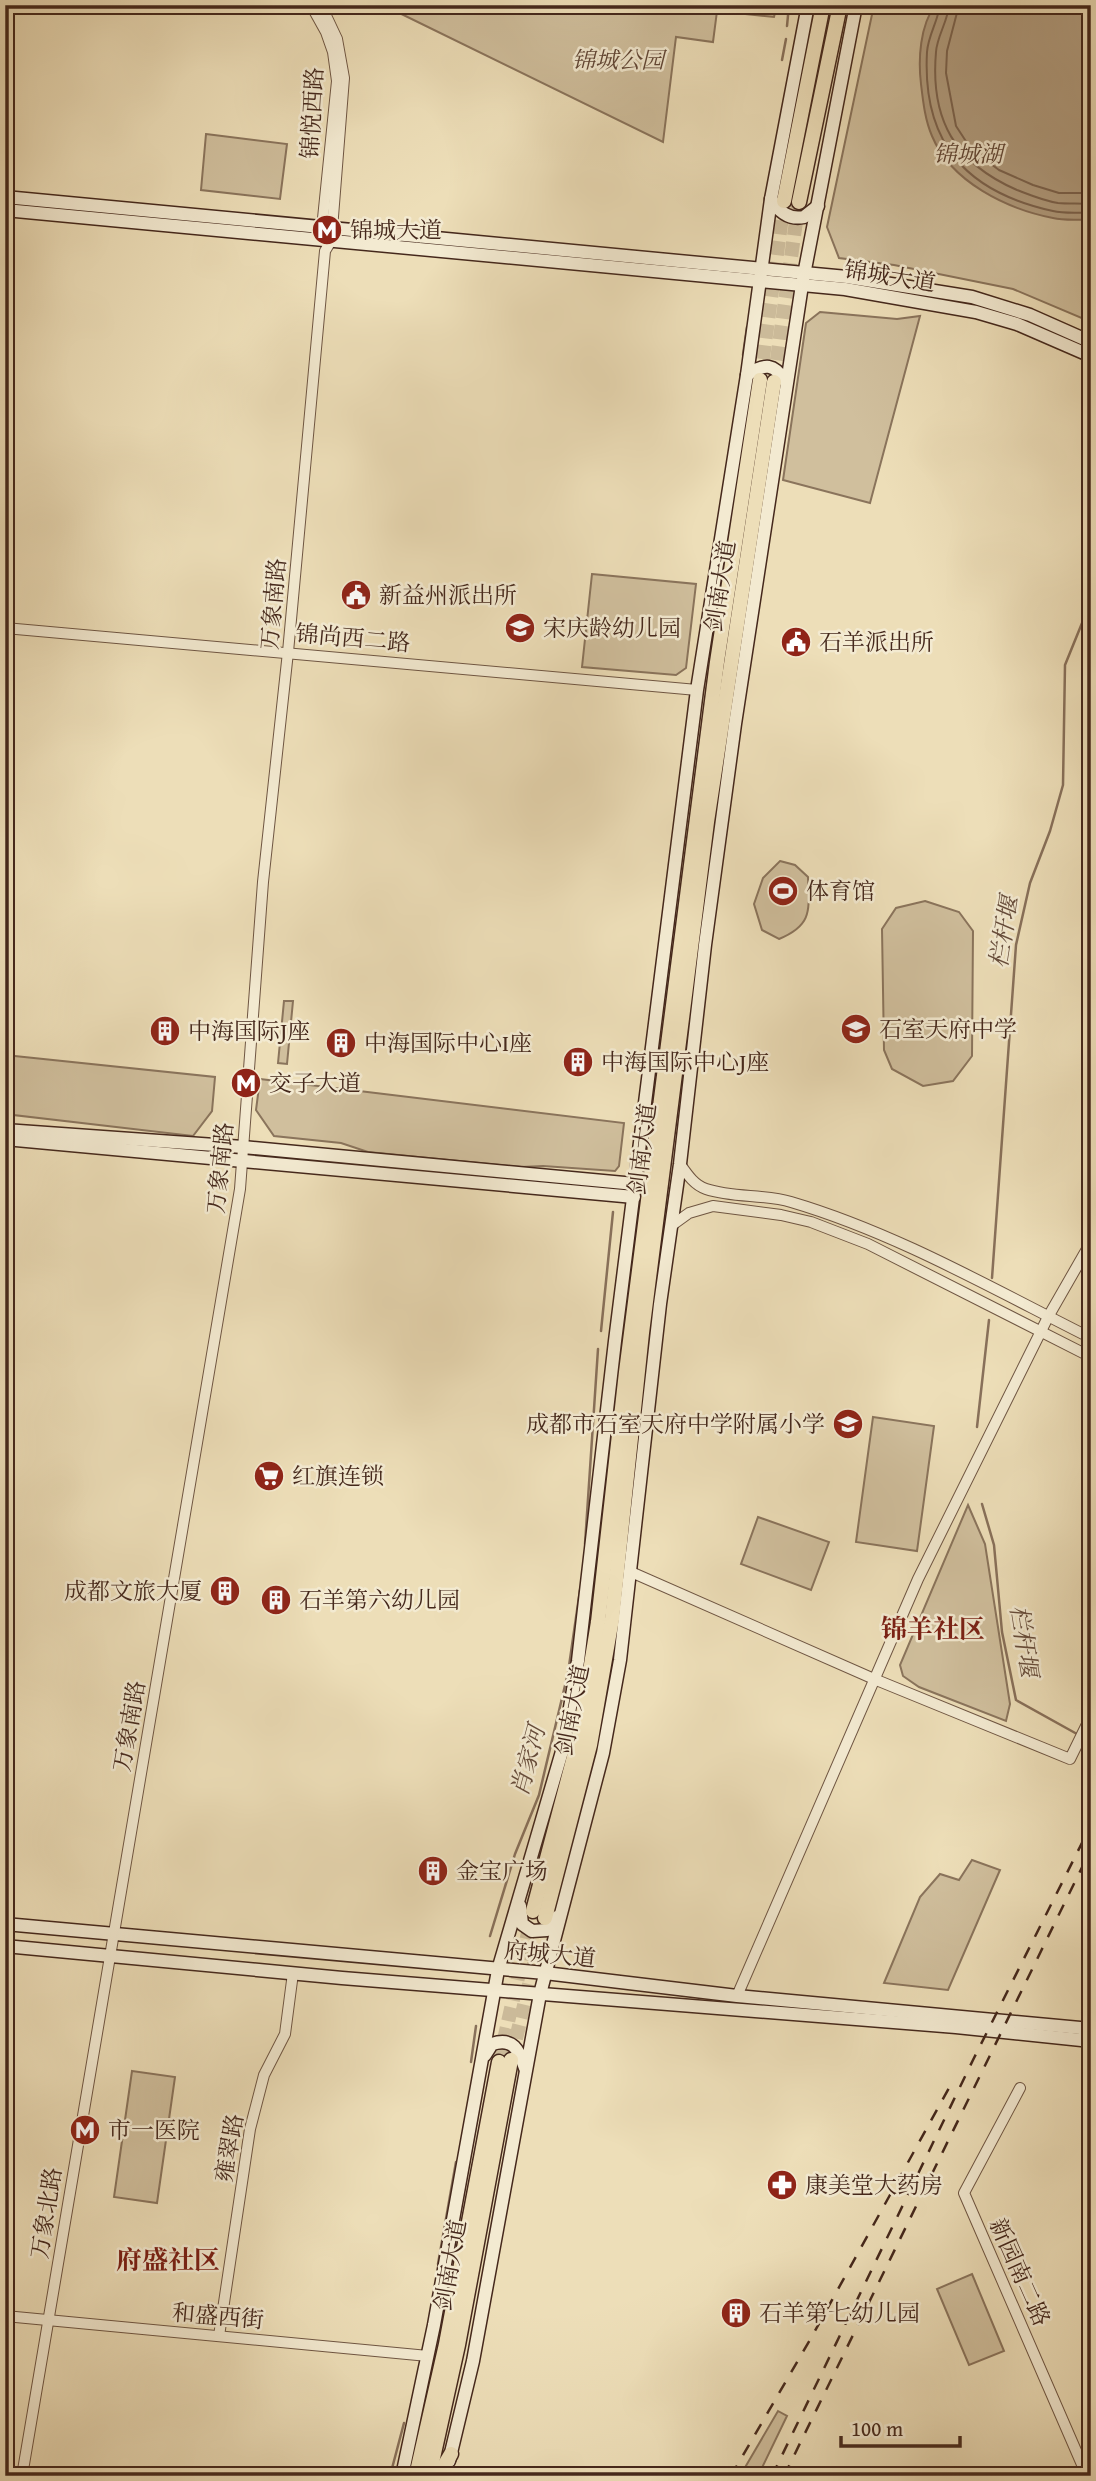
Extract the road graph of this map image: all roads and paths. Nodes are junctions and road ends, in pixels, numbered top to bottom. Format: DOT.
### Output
graph roads {
  1 [pos="310,5"];
  2 [pos="321,5"];
  3 [pos="808,5"];
  4 [pos="823,5"];
  5 [pos="840,5"];
  6 [pos="856,5"];
  7 [pos="5,197"];
  8 [pos="785,201"];
  9 [pos="818,205"];
  10 [pos="5,210"];
  11 [pos="326,238"];
  12 [pos="760,275"];
  13 [pos="804,279"];
  14 [pos="1091,341"];
  15 [pos="1091,356"];
  16 [pos="767,380"];
  17 [pos="5,628"];
  18 [pos="705,638"];
  19 [pos="288,652"];
  20 [pos="717,662"];
  21 [pos="697,690"];
  22 [pos="726,796"];
  23 [pos="707,822"];
  24 [pos="5,1129"];
  25 [pos="5,1139"];
  26 [pos="243,1147"];
  27 [pos="242,1161"];
  28 [pos="680,1164"];
  29 [pos="634,1191"];
  30 [pos="671,1226"];
  31 [pos="1091,1242"];
  32 [pos="660,1304"];
  33 [pos="1048,1317"];
  34 [pos="1041,1332"];
  35 [pos="642,1333"];
  36 [pos="1091,1338"];
  37 [pos="615,1341"];
  38 [pos="1091,1357"];
  39 [pos="626,1372"];
  40 [pos="631,1572"];
  41 [pos="605,1620"];
  42 [pos="620,1660"];
  43 [pos="578,1661"];
  44 [pos="874,1679"];
  45 [pos="1091,1716"];
  46 [pos="521,1895"];
  47 [pos="563,1906"];
  48 [pos="539,1915"];
  49 [pos="5,1924"];
  50 [pos="113,1935"];
  51 [pos="5,1946"];
  52 [pos="110,1957"];
  53 [pos="499,1970"];
  54 [pos="293,1973"];
  55 [pos="545,1973"];
  56 [pos="495,1990"];
  57 [pos="540,1994"];
  58 [pos="737,1996"];
  59 [pos="1091,2029"];
  60 [pos="1091,2041"];
  61 [pos="481,2063"];
  62 [pos="525,2068"];
  63 [pos="1020,2088"];
  64 [pos="5,2316"];
  65 [pos="48,2319"];
  66 [pos="219,2336"];
  67 [pos="428,2356"];
  68 [pos="451,2454"];
  69 [pos="22,2476"];
  70 [pos="402,2476"];
  71 [pos="416,2476"];
  72 [pos="429,2476"];
  73 [pos="438,2476"];
  74 [pos="445,2476"];
  75 [pos="1087,2476"];
  1 -- 11 [label="street, 锦悦西路"];
  2 -- 11 [label="street, 锦悦西路"];
  3 -- 8 [label="main road"];
  4 -- 8 [label="highway"];
  5 -- 8 [label="highway"];
  6 -- 9 [label="main road"];
  7 -- 11 [label="main road, 锦城大道"];
  8 -- 9 [label="main road"];
  8 -- 12 [label="main road"];
  9 -- 13 [label="main road"];
  10 -- 11 [label="main road, 锦城大道"];
  11 -- 12 [label="main road, 锦城大道"];
  11 -- 19 [label="street, 万象南路"];
  12 -- 13 [label="main road, 锦城大道"];
  12 -- 16 [label="main road"];
  13 -- 14 [label="main road, 锦城大道"];
  13 -- 15 [label="main road, 锦城大道"];
  13 -- 16 [label="main road"];
  16 -- 18 [label="main road"];
  16 -- 20 [label="highway, 剑南大道"];
  16 -- 22 [label="main road"];
  16 -- 23 [label="highway, 剑南大道"];
  17 -- 19 [label="street, 锦尚西二路"];
  18 -- 20 [label="main road"];
  18 -- 21 [label="main road"];
  19 -- 21 [label="street, 锦尚西二路"];
  19 -- 26 [label="street, 万象南路"];
  20 -- 39 [label="highway, 剑南大道"];
  21 -- 29 [label="main road"];
  22 -- 23 [label="main road"];
  22 -- 28 [label="main road"];
  23 -- 35 [label="highway, 剑南大道"];
  24 -- 26 [label="main road"];
  25 -- 27 [label="main road"];
  26 -- 27 [label="street, 万象南路"];
  26 -- 29 [label="main road"];
  27 -- 29 [label="main road"];
  27 -- 50 [label="street, 万象南路"];
  28 -- 30 [label="main road"];
  28 -- 33 [label="street"];
  29 -- 37 [label="main road"];
  30 -- 32 [label="main road"];
  30 -- 34 [label="street"];
  31 -- 33 [label="street"];
  32 -- 35 [label="main road"];
  32 -- 40 [label="main road"];
  33 -- 34 [label="street"];
  33 -- 36 [label="street"];
  34 -- 38 [label="street"];
  34 -- 44 [label="street"];
  35 -- 41 [label="highway, 剑南大道"];
  37 -- 39 [label="main road"];
  37 -- 43 [label="main road"];
  39 -- 41 [label="highway, 剑南大道"];
  40 -- 42 [label="main road"];
  40 -- 44 [label="street"];
  41 -- 42 [label="main road"];
  41 -- 43 [label="main road"];
  41 -- 48 [label="highway, 剑南大道"];
  42 -- 47 [label="main road"];
  43 -- 46 [label="main road"];
  44 -- 45 [label="street"];
  44 -- 58 [label="street"];
  46 -- 47 [label="main road"];
  46 -- 53 [label="main road"];
  47 -- 55 [label="main road"];
  49 -- 50 [label="main road, 府城大道"];
  50 -- 52 [label="street, 万象南路"];
  50 -- 53 [label="main road, 府城大道"];
  51 -- 52 [label="main road, 府城大道"];
  52 -- 54 [label="main road, 府城大道"];
  52 -- 65 [label="street, 万象北路"];
  53 -- 55 [label="main road, 府城大道"];
  53 -- 56 [label="main road"];
  54 -- 56 [label="main road, 府城大道"];
  54 -- 66 [label="street, 雍翠路"];
  55 -- 57 [label="main road"];
  55 -- 58 [label="main road, 府城大道"];
  56 -- 57 [label="main road, 府城大道"];
  56 -- 61 [label="main road"];
  57 -- 60 [label="main road, 府城大道"];
  57 -- 62 [label="main road"];
  58 -- 59 [label="main road, 府城大道"];
  61 -- 62 [label="main road"];
  61 -- 67 [label="main road"];
  62 -- 68 [label="main road"];
  63 -- 75 [label="street, 新园南二路"];
  64 -- 65 [label="street, 和盛西街"];
  65 -- 66 [label="street, 和盛西街"];
  65 -- 69 [label="street, 万象北路"];
  66 -- 67 [label="street, 和盛西街"];
  67 -- 70 [label="main road"];
  68 -- 73 [label="highway"];
  68 -- 74 [label="main road"];
  71 -- 72 [label="highway, 剑南大道"];
}
